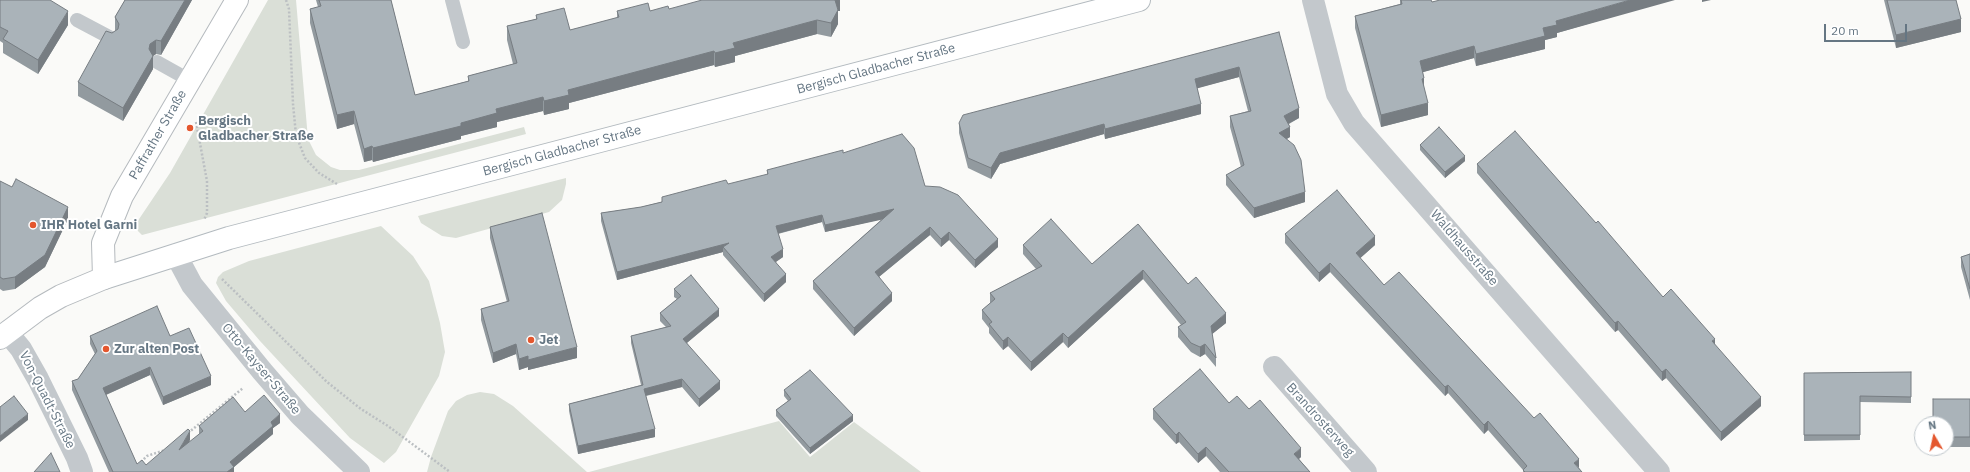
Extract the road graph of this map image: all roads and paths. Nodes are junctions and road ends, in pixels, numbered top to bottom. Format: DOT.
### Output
graph roads {
  1 [pos="237,0"];
  2 [pos="286,0"];
  3 [pos="452,0"];
  4 [pos="1139,0"];
  5 [pos="1313,0"];
  6 [pos="76,20"];
  7 [pos="111,38"];
  8 [pos="463,42"];
  9 [pos="157,62"];
  10 [pos="189,83"];
  11 [pos="344,208"];
  12 [pos="208,245"];
  13 [pos="176,255"];
  14 [pos="104,278"];
  15 [pos="2,332"];
  16 [pos="1274,367"];
  17 [pos="262,372"];
  18 [pos="186,434"];
  19 [pos="168,448"];
  20 [pos="137,464"];
  21 [pos="82,472"];
  22 [pos="359,472"];
  23 [pos="450,472"];
  24 [pos="1366,472"];
  25 [pos="1659,472"];
  1 -- 10 [label="main road, Paffrather Straße"];
  2 -- 11 [label="path"];
  3 -- 8 [label="lane"];
  4 -- 11 [label="main road, Bergisch Gladbacher Straße"];
  5 -- 25 [label="street, Waldhausstraße"];
  6 -- 7 [label="lane"];
  9 -- 10 [label="lane"];
  10 -- 12 [label="path"];
  10 -- 14 [label="main road, Paffrather Straße"];
  11 -- 12 [label="main road, Bergisch Gladbacher Straße"];
  12 -- 13 [label="main road, Bergisch Gladbacher Straße"];
  12 -- 23 [label="path"];
  13 -- 14 [label="main road, Bergisch Gladbacher Straße"];
  13 -- 17 [label="street, Otto-Kayser-Straße"];
  14 -- 15 [label="main road, Bergisch Gladbacher Straße"];
  15 -- 21 [label="street, Von-Quadt-Straße"];
  16 -- 24 [label="street, Brandrosterweg"];
  17 -- 18 [label="path"];
  17 -- 22 [label="street, Otto-Kayser-Straße"];
  19 -- 20 [label="path"];
}
